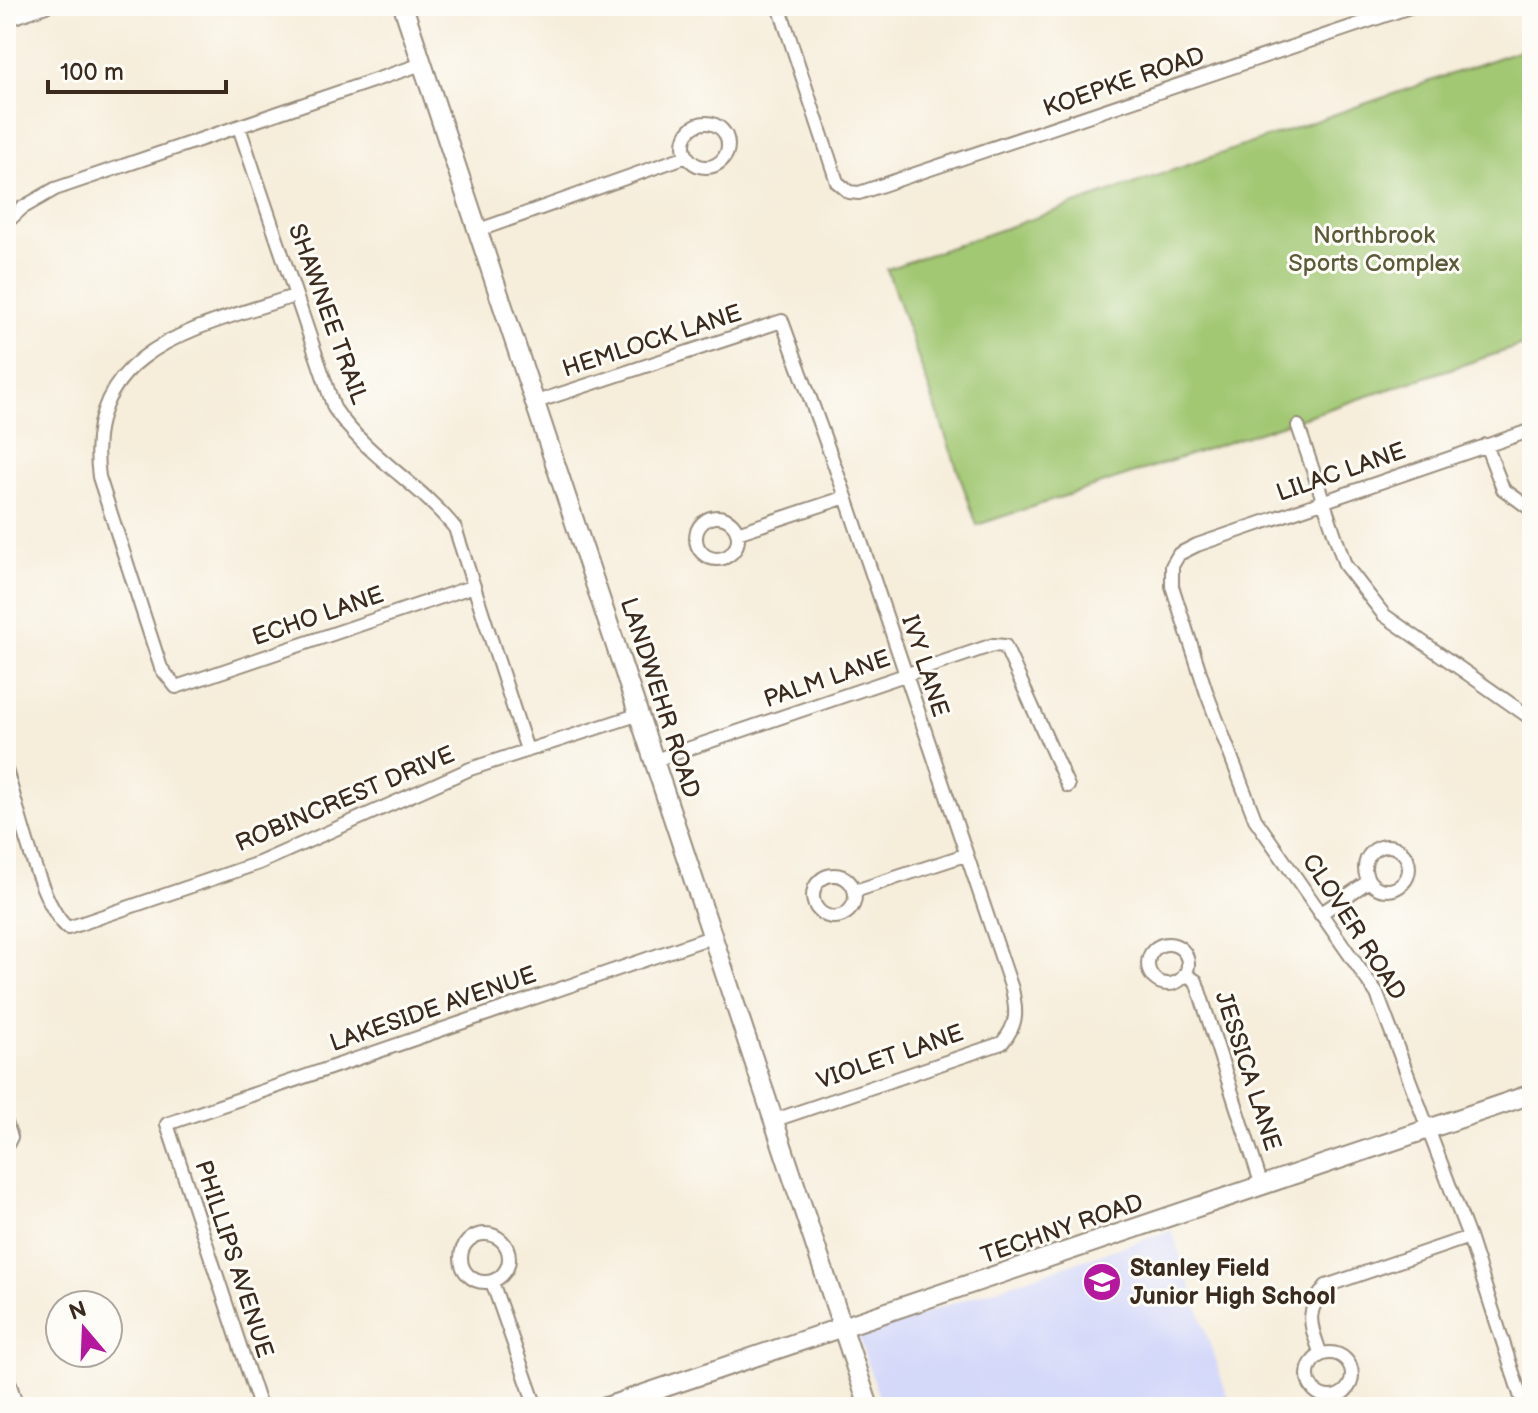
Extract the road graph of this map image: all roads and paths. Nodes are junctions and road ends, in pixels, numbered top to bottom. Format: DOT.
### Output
graph roads {
  1 [pos="46,6"];
  2 [pos="403,6"];
  3 [pos="779,6"];
  4 [pos="1413,6"];
  5 [pos="6,20"];
  6 [pos="422,64"];
  7 [pos="239,127"];
  8 [pos="687,156"];
  9 [pos="6,223"];
  10 [pos="479,230"];
  11 [pos="294,296"];
  12 [pos="782,321"];
  13 [pos="536,402"];
  14 [pos="1298,426"];
  15 [pos="1532,430"];
  16 [pos="1486,445"];
  17 [pos="846,497"];
  18 [pos="1323,502"];
  19 [pos="1532,510"];
  20 [pos="737,533"];
  21 [pos="1172,566"];
  22 [pos="474,586"];
  23 [pos="905,676"];
  24 [pos="640,714"];
  25 [pos="1532,719"];
  26 [pos="527,750"];
  27 [pos="655,760"];
  28 [pos="6,770"];
  29 [pos="1068,786"];
  30 [pos="965,855"];
  31 [pos="1369,881"];
  32 [pos="855,891"];
  33 [pos="1320,914"];
  34 [pos="714,936"];
  35 [pos="1185,974"];
  36 [pos="1014,1028"];
  37 [pos="1532,1094"];
  38 [pos="775,1120"];
  39 [pos="6,1123"];
  40 [pos="167,1124"];
  41 [pos="1427,1130"];
  42 [pos="6,1147"];
  43 [pos="1262,1186"];
  44 [pos="1469,1237"];
  45 [pos="492,1282"];
  46 [pos="843,1328"];
  47 [pos="1321,1355"];
  48 [pos="6,1372"];
  49 [pos="17,1407"];
  50 [pos="260,1407"];
  51 [pos="536,1407"];
  52 [pos="606,1407"];
  53 [pos="869,1407"];
  54 [pos="1524,1407"];
  1 -- 5 [label="street"];
  2 -- 6 [label="main road, LANDWEHR ROAD"];
  3 -- 4 [label="street, KOEPKE ROAD"];
  6 -- 7 [label="street"];
  6 -- 10 [label="main road, LANDWEHR ROAD"];
  7 -- 9 [label="street"];
  7 -- 11 [label="street, SHAWNEE TRAIL"];
  8 -- 10 [label="street"];
  10 -- 13 [label="main road, LANDWEHR ROAD"];
  11 -- 22 [label="street, SHAWNEE TRAIL"];
  11 -- 22 [label="street, ECHO LANE"];
  12 -- 13 [label="street, HEMLOCK LANE"];
  12 -- 17 [label="street, IVY LANE"];
  13 -- 24 [label="main road, LANDWEHR ROAD"];
  14 -- 18 [label="street"];
  15 -- 16 [label="street, LILAC LANE"];
  16 -- 18 [label="street, LILAC LANE"];
  16 -- 19 [label="street"];
  17 -- 20 [label="street"];
  17 -- 23 [label="street, IVY LANE"];
  18 -- 21 [label="street, LILAC LANE"];
  18 -- 25 [label="street"];
  21 -- 33 [label="street, CLOVER ROAD"];
  22 -- 26 [label="street, SHAWNEE TRAIL"];
  23 -- 27 [label="street, PALM LANE"];
  23 -- 29 [label="street, PALM LANE"];
  23 -- 30 [label="street, IVY LANE"];
  24 -- 26 [label="street, ROBINCREST DRIVE"];
  24 -- 27 [label="main road, LANDWEHR ROAD"];
  26 -- 28 [label="street, ROBINCREST DRIVE"];
  27 -- 34 [label="main road, LANDWEHR ROAD"];
  30 -- 32 [label="street"];
  30 -- 36 [label="street, IVY LANE"];
  31 -- 33 [label="street"];
  33 -- 41 [label="street, CLOVER ROAD"];
  34 -- 38 [label="main road, LANDWEHR ROAD"];
  34 -- 40 [label="street, LAKESIDE AVENUE"];
  35 -- 43 [label="street, JESSICA LANE"];
  36 -- 38 [label="street, VIOLET LANE"];
  37 -- 41 [label="main road, TECHNY ROAD"];
  38 -- 46 [label="main road, LANDWEHR ROAD"];
  39 -- 42 [label="street"];
  40 -- 50 [label="street, PHILLIPS AVENUE"];
  41 -- 43 [label="main road, TECHNY ROAD"];
  41 -- 44 [label="street, CLOVER ROAD"];
  43 -- 46 [label="main road, TECHNY ROAD"];
  44 -- 47 [label="street"];
  44 -- 54 [label="street, CLOVER ROAD"];
  45 -- 45 [label="street"];
  45 -- 51 [label="street"];
  46 -- 52 [label="main road, TECHNY ROAD"];
  46 -- 53 [label="main road, LANDWEHR ROAD"];
  48 -- 49 [label="street"];
}
